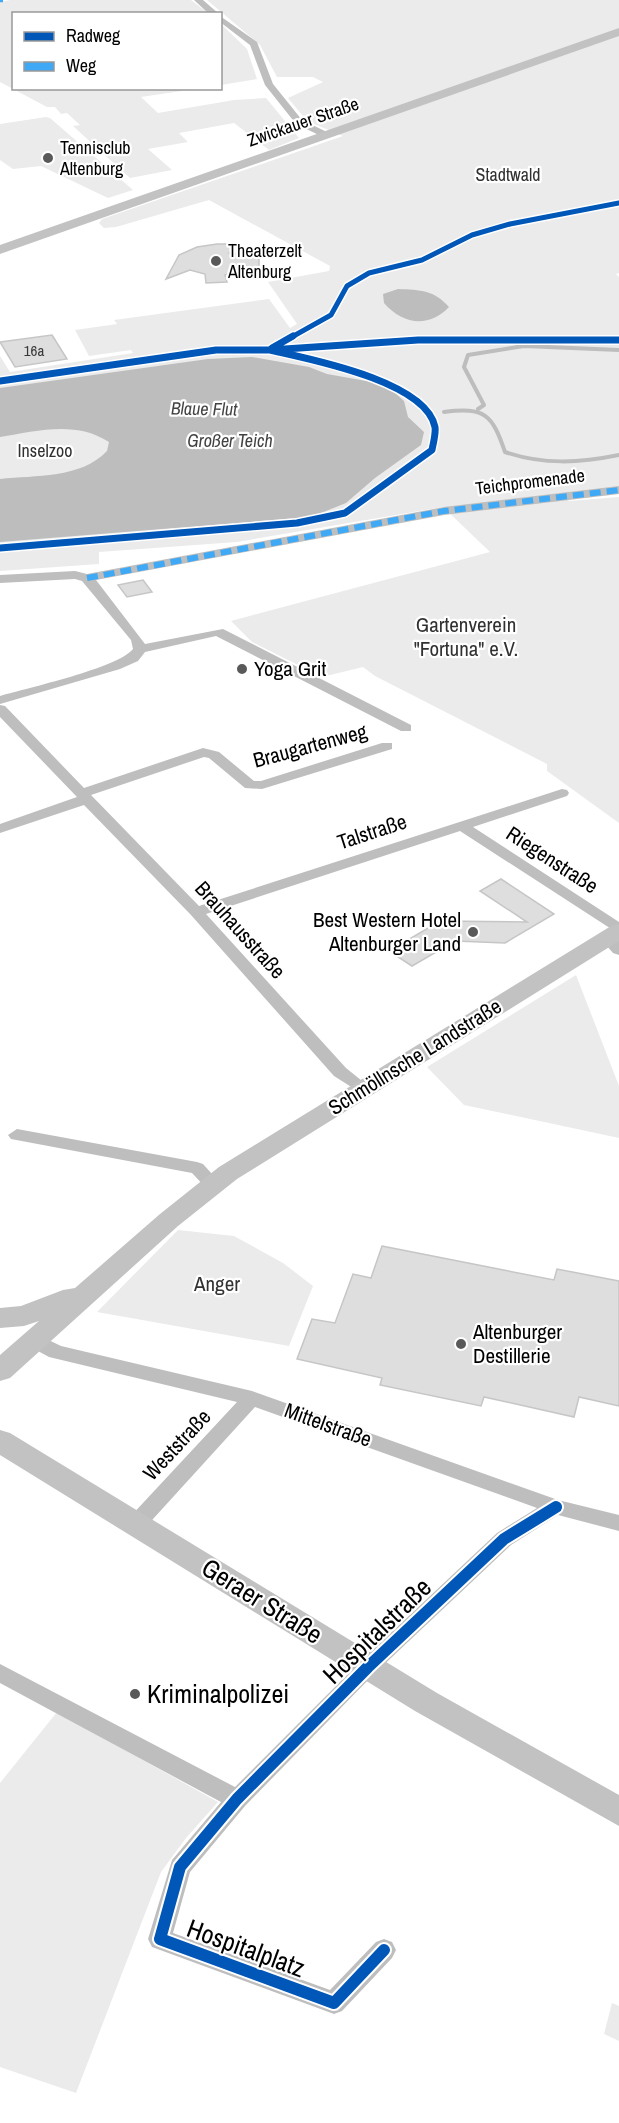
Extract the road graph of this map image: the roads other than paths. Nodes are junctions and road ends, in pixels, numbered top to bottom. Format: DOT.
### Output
graph roads {
  1 [pos="198,0"];
  2 [pos="213,12"];
  3 [pos="222,20"];
  4 [pos="619,32"];
  5 [pos="326,135"];
  6 [pos="0,250"];
  7 [pos="619,490"];
  8 [pos="87,578"];
  9 [pos="0,579"];
  10 [pos="140,650"];
  11 [pos="0,700"];
  12 [pos="0,709"];
  13 [pos="405,728"];
  14 [pos="387,746"];
  15 [pos="562,794"];
  16 [pos="83,797"];
  17 [pos="462,826"];
  18 [pos="0,829"];
  19 [pos="196,912"];
  20 [pos="616,937"];
  21 [pos="364,1089"];
  22 [pos="17,1135"];
  23 [pos="213,1185"];
  24 [pos="93,1287"];
  25 [pos="0,1318"];
  26 [pos="34,1340"];
  27 [pos="1,1371"];
  28 [pos="252,1398"];
  29 [pos="0,1441"];
  30 [pos="556,1507"];
  31 [pos="619,1523"];
  32 [pos="136,1524"];
  33 [pos="368,1667"];
  34 [pos="0,1673"];
  35 [pos="237,1798"];
  36 [pos="619,1812"];
  37 [pos="384,1950"];
  1 -- 2 [label="street"];
  3 -- 5 [label="street"];
  4 -- 5 [label="street, Zwickauer Straße"];
  5 -- 6 [label="street, Zwickauer Straße"];
  7 -- 8 [label="street, Teichpromenade"];
  8 -- 9 [label="street, Teichpromenade"];
  8 -- 10 [label="street"];
  10 -- 11 [label="street"];
  10 -- 13 [label="street"];
  12 -- 16 [label="street, Brauhausstraße"];
  14 -- 16 [label="street, Braugartenweg"];
  15 -- 17 [label="street, Talstraße"];
  16 -- 18 [label="street"];
  16 -- 19 [label="street, Brauhausstraße"];
  17 -- 19 [label="street, Talstraße"];
  17 -- 20 [label="street, Riegenstraße"];
  19 -- 21 [label="street, Brauhausstraße"];
  20 -- 21 [label="street, Schmöllnsche Landstraße"];
  21 -- 23 [label="street, Schmöllnsche Landstraße"];
  22 -- 23 [label="street"];
  23 -- 24 [label="street, Schmöllnsche Landstraße"];
  24 -- 25 [label="street"];
  24 -- 26 [label="street, Schmöllnsche Landstraße"];
  26 -- 27 [label="street, Schmöllnsche Landstraße"];
  26 -- 28 [label="street, Mittelstraße"];
  28 -- 30 [label="street, Mittelstraße"];
  28 -- 32 [label="street, Weststraße"];
  29 -- 32 [label="street, Geraer Straße"];
  30 -- 31 [label="street, Mittelstraße"];
  30 -- 33 [label="street, Hospitalstraße"];
  32 -- 33 [label="street, Geraer Straße"];
  33 -- 35 [label="street, Hospitalstraße"];
  33 -- 36 [label="street, Geraer Straße"];
  34 -- 35 [label="street"];
  35 -- 37 [label="street, Hospitalplatz"];
}
